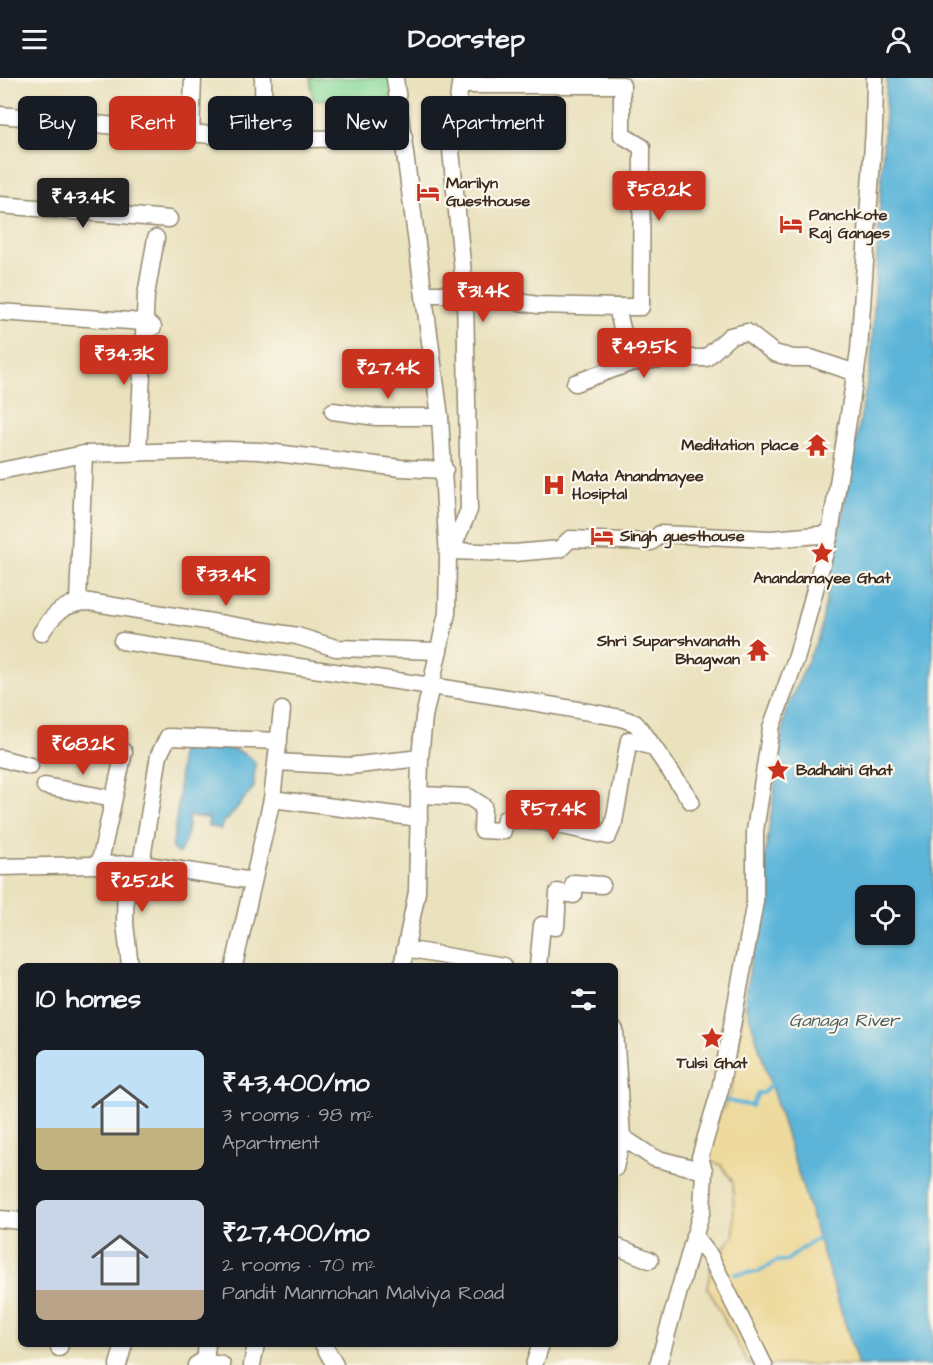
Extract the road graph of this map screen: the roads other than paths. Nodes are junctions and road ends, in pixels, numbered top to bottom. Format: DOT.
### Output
graph roads {
  1 [pos="193,78"];
  2 [pos="263,78"];
  3 [pos="395,78"];
  4 [pos="875,78"];
  5 [pos="461,81"];
  6 [pos="554,81"];
  7 [pos="192,96"];
  8 [pos="263,96"];
  9 [pos="398,96"];
  10 [pos="0,115"];
  11 [pos="109,126"];
  12 [pos="406,150"];
  13 [pos="0,205"];
  14 [pos="170,219"];
  15 [pos="156,238"];
  16 [pos="424,294"];
  17 [pos="465,294"];
  18 [pos="616,307"];
  19 [pos="0,312"];
  20 [pos="149,325"];
  21 [pos="630,363"];
  22 [pos="855,373"];
  23 [pos="575,383"];
  24 [pos="333,411"];
  25 [pos="440,417"];
  26 [pos="138,452"];
  27 [pos="84,454"];
  28 [pos="445,470"];
  29 [pos="0,471"];
  30 [pos="830,534"];
  31 [pos="450,554"];
  32 [pos="78,602"];
  33 [pos="41,633"];
  34 [pos="122,641"];
  35 [pos="439,651"];
  36 [pos="432,684"];
  37 [pos="282,710"];
  38 [pos="279,741"];
  39 [pos="653,747"];
  40 [pos="124,752"];
  41 [pos="0,758"];
  42 [pos="420,758"];
  43 [pos="278,762"];
  44 [pos="30,766"];
  45 [pos="45,786"];
  46 [pos="419,795"];
  47 [pos="272,799"];
  48 [pos="113,800"];
  49 [pos="690,801"];
  50 [pos="419,818"];
  51 [pos="134,864"];
  52 [pos="99,866"];
  53 [pos="0,867"];
  54 [pos="254,881"];
  55 [pos="602,885"];
  56 [pos="405,949"];
  57 [pos="130,963"];
  58 [pos="235,963"];
  59 [pos="403,963"];
  60 [pos="486,963"];
  61 [pos="538,963"];
  62 [pos="618,1076"];
  63 [pos="622,1137"];
  64 [pos="618,1155"];
  65 [pos="704,1171"];
  66 [pos="0,1220"];
  67 [pos="18,1221"];
  68 [pos="694,1236"];
  69 [pos="618,1247"];
  70 [pos="650,1260"];
  71 [pos="123,1347"];
  72 [pos="207,1347"];
  73 [pos="255,1347"];
  74 [pos="325,1347"];
  75 [pos="540,1347"];
  76 [pos="208,1364"];
  77 [pos="118,1365"];
  78 [pos="252,1365"];
  79 [pos="334,1365"];
  80 [pos="534,1365"];
  81 [pos="658,1365"];
  82 [pos="764,1365"];
  1 -- 7 [label="street"];
  2 -- 8 [label="street"];
  3 -- 9 [label="street"];
  4 -- 22 [label="street"];
  5 -- 6 [label="street"];
  5 -- 17 [label="street"];
  6 -- 18 [label="street"];
  10 -- 11 [label="street"];
  12 -- 16 [label="street"];
  13 -- 14 [label="street"];
  15 -- 20 [label="street"];
  16 -- 17 [label="street"];
  16 -- 25 [label="street"];
  17 -- 18 [label="street"];
  17 -- 31 [label="street"];
  18 -- 21 [label="street"];
  19 -- 20 [label="street"];
  20 -- 26 [label="street"];
  21 -- 22 [label="street"];
  21 -- 23 [label="street"];
  22 -- 30 [label="street"];
  24 -- 25 [label="street"];
  25 -- 28 [label="street"];
  26 -- 27 [label="street"];
  26 -- 28 [label="street"];
  27 -- 29 [label="street"];
  27 -- 32 [label="street"];
  28 -- 31 [label="street"];
  30 -- 31 [label="street"];
  30 -- 65 [label="street"];
  31 -- 35 [label="street"];
  32 -- 33 [label="street"];
  32 -- 35 [label="street"];
  34 -- 36 [label="street"];
  35 -- 36 [label="street"];
  36 -- 39 [label="street"];
  36 -- 42 [label="street"];
  37 -- 38 [label="street"];
  38 -- 43 [label="street"];
  38 -- 51 [label="street"];
  39 -- 46 [label="street"];
  39 -- 49 [label="street"];
  40 -- 48 [label="street"];
  41 -- 44 [label="street"];
  42 -- 43 [label="street"];
  42 -- 46 [label="street"];
  43 -- 47 [label="street"];
  45 -- 48 [label="street"];
  46 -- 50 [label="street"];
  47 -- 50 [label="street"];
  47 -- 54 [label="street"];
  48 -- 52 [label="street"];
  50 -- 56 [label="street"];
  51 -- 52 [label="street"];
  51 -- 54 [label="street"];
  51 -- 57 [label="street"];
  52 -- 53 [label="street"];
  54 -- 58 [label="street"];
  55 -- 61 [label="street"];
  56 -- 59 [label="street"];
  56 -- 60 [label="street"];
  62 -- 63 [label="street"];
  63 -- 64 [label="street"];
  63 -- 65 [label="street"];
  65 -- 68 [label="street"];
  66 -- 67 [label="street"];
  68 -- 81 [label="street"];
  68 -- 82 [label="street"];
  69 -- 70 [label="street"];
  71 -- 77 [label="street"];
  72 -- 76 [label="street"];
  73 -- 78 [label="street"];
  74 -- 79 [label="street"];
  75 -- 80 [label="street"];
}
